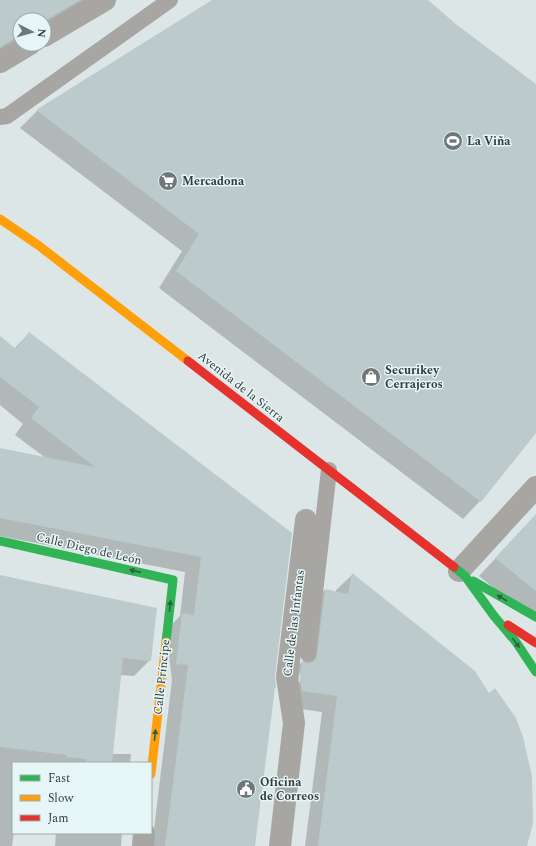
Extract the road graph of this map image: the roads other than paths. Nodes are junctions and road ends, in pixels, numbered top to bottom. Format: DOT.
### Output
graph roads {
  1 [pos="105,0"];
  2 [pos="170,0"];
  3 [pos="52,31"];
  4 [pos="17,52"];
  5 [pos="0,62"];
  6 [pos="3,117"];
  7 [pos="0,219"];
  8 [pos="329,470"];
  9 [pos="536,487"];
  10 [pos="306,520"];
  11 [pos="0,541"];
  12 [pos="462,573"];
  13 [pos="173,580"];
  14 [pos="494,616"];
  15 [pos="536,617"];
  16 [pos="536,643"];
  17 [pos="308,654"];
  18 [pos="536,672"];
  19 [pos="152,765"];
  20 [pos="144,834"];
  21 [pos="143,846"];
  22 [pos="280,846"];
  1 -- 3 [label="street"];
  2 -- 6 [label="lane"];
  4 -- 5 [label="street"];
  7 -- 8 [label="street, Avenida de la Sierra"];
  8 -- 12 [label="street, Avenida de la Sierra"];
  8 -- 17 [label="lane"];
  9 -- 12 [label="street"];
  10 -- 22 [label="street, Calle de las Infantas"];
  13 -- 11 [label="street, Calle Diego de León, one-way"];
  12 -- 14 [label="street, Avenida de la Sierra"];
  15 -- 12 [label="street, Avenida de la Sierra, one-way"];
  19 -- 13 [label="street, Calle Príncipe, one-way"];
  14 -- 16 [label="street, Avenida de la Sierra"];
  14 -- 18 [label="street, Avenida de la Sierra, one-way"];
  20 -- 21 [label="street"];
}
